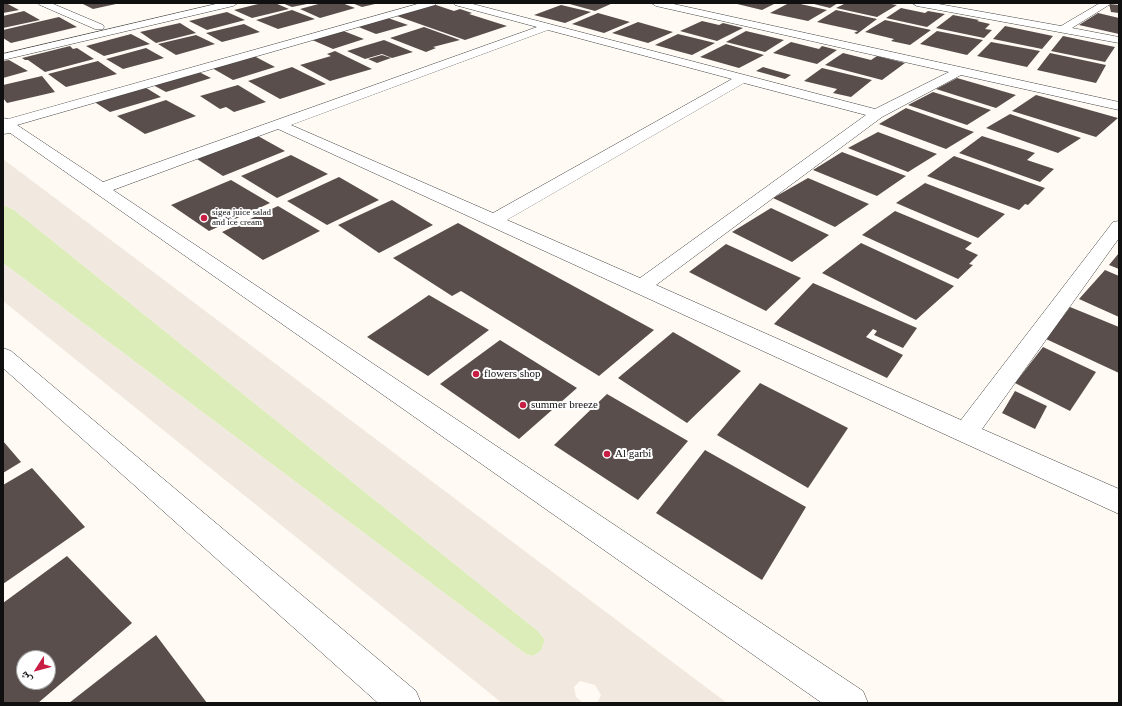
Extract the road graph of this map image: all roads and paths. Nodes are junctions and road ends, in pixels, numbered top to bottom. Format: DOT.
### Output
graph roads {
  1 [pos="43,3"];
  2 [pos="203,3"];
  3 [pos="233,3"];
  4 [pos="432,3"];
  5 [pos="458,3"];
  6 [pos="656,3"];
  7 [pos="689,3"];
  8 [pos="917,3"];
  9 [pos="1101,4"];
  10 [pos="99,27"];
  11 [pos="547,27"];
  12 [pos="1062,30"];
  13 [pos="1119,40"];
  14 [pos="3,50"];
  15 [pos="3,57"];
  16 [pos="962,70"];
  17 [pos="743,78"];
  18 [pos="1119,96"];
  19 [pos="1119,106"];
  20 [pos="877,114"];
  21 [pos="278,124"];
  22 [pos="6,127"];
  23 [pos="100,189"];
  24 [pos="492,221"];
  25 [pos="1119,226"];
  26 [pos="641,288"];
  27 [pos="3,356"];
  28 [pos="965,433"];
  29 [pos="1119,502"];
  30 [pos="404,703"];
  31 [pos="851,703"];
  1 -- 10 [label="street"];
  2 -- 10 [label="street"];
  3 -- 15 [label="street"];
  4 -- 22 [label="street"];
  5 -- 11 [label="street"];
  6 -- 16 [label="street"];
  7 -- 18 [label="street"];
  8 -- 12 [label="street"];
  9 -- 12 [label="street"];
  10 -- 14 [label="street"];
  11 -- 17 [label="street"];
  11 -- 21 [label="street"];
  12 -- 13 [label="street"];
  16 -- 19 [label="street"];
  16 -- 20 [label="street"];
  17 -- 20 [label="street"];
  17 -- 24 [label="street"];
  20 -- 26 [label="street"];
  21 -- 23 [label="street"];
  21 -- 24 [label="street"];
  22 -- 23 [label="street"];
  23 -- 31 [label="street"];
  24 -- 26 [label="street"];
  25 -- 28 [label="street"];
  26 -- 28 [label="street"];
  27 -- 30 [label="street"];
  28 -- 29 [label="street"];
}
